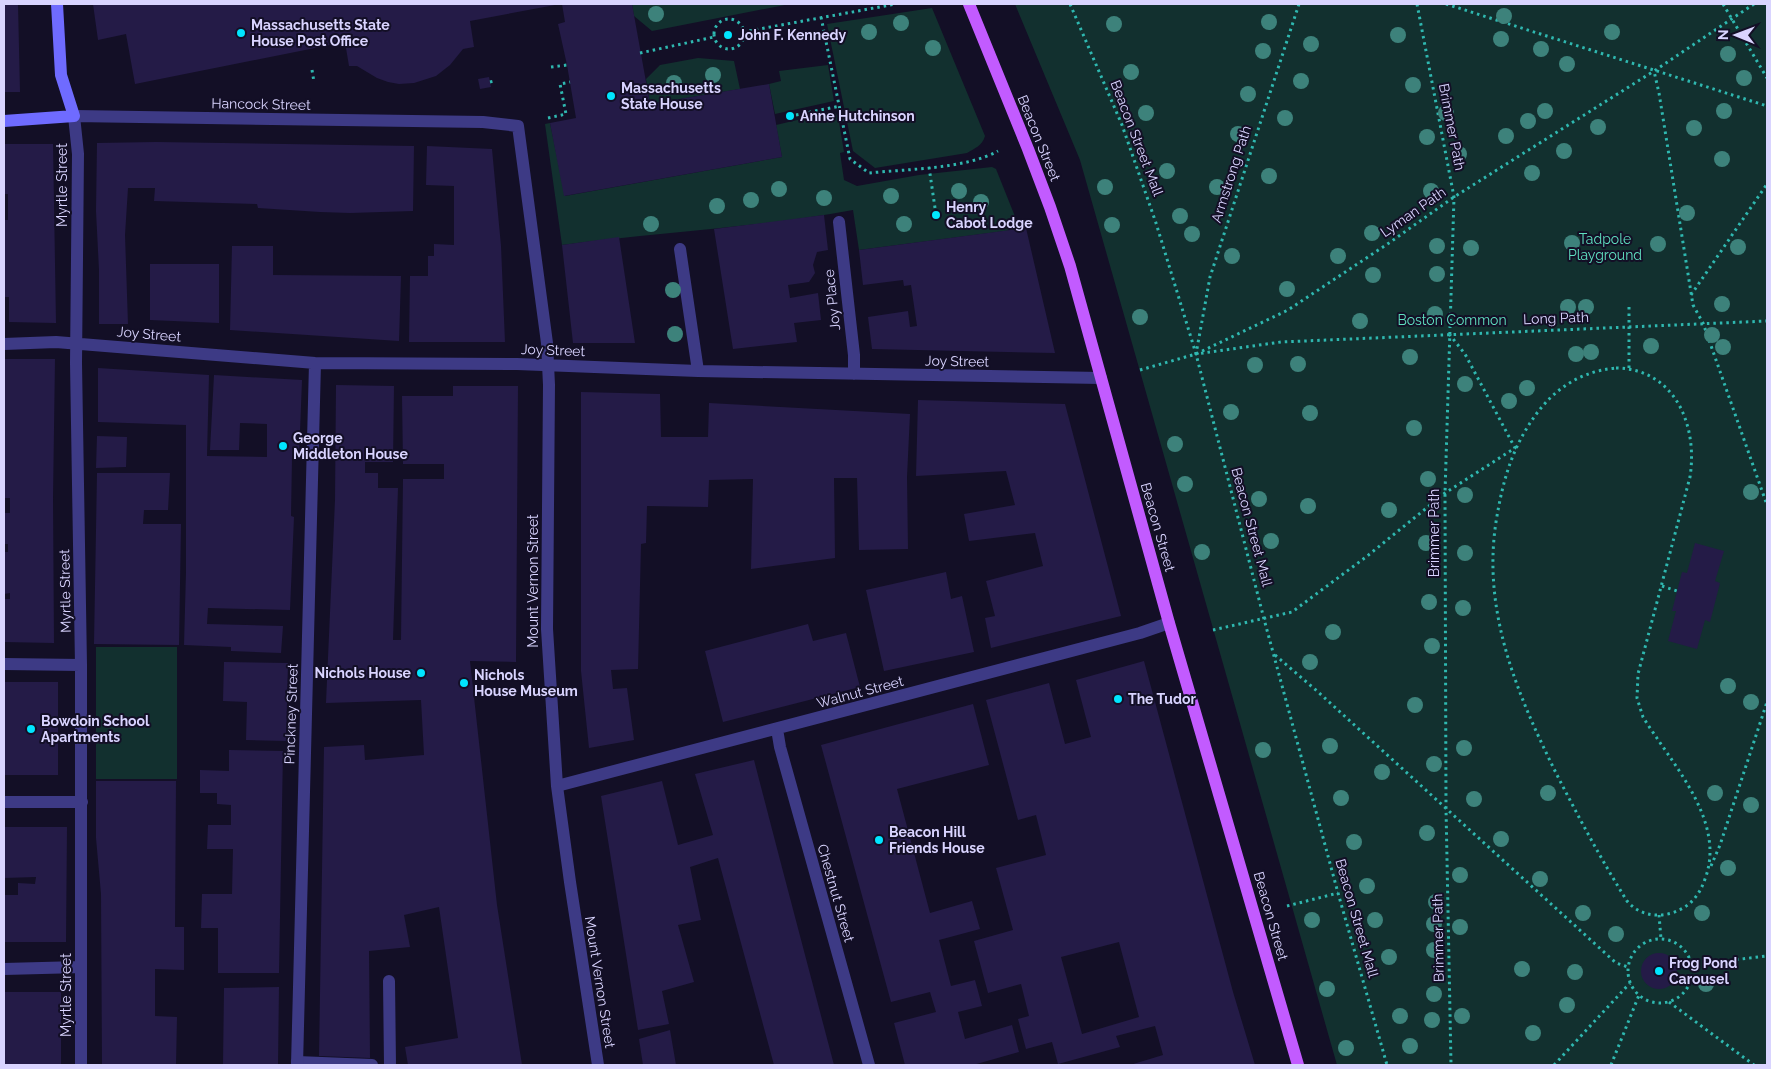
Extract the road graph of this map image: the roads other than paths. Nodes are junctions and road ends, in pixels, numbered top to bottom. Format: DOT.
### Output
graph roads {
  1 [pos="57,4"];
  2 [pos="969,4"];
  3 [pos="74,116"];
  4 [pos="4,121"];
  5 [pos="518,126"];
  6 [pos="839,222"];
  7 [pos="680,249"];
  8 [pos="4,344"];
  9 [pos="76,344"];
  10 [pos="315,363"];
  11 [pos="547,365"];
  12 [pos="698,371"];
  13 [pos="854,374"];
  14 [pos="1101,378"];
  15 [pos="1169,624"];
  16 [pos="4,664"];
  17 [pos="81,665"];
  18 [pos="777,729"];
  19 [pos="557,786"];
  20 [pos="4,802"];
  21 [pos="82,802"];
  22 [pos="80,967"];
  23 [pos="4,969"];
  24 [pos="389,981"];
  25 [pos="297,1064"];
  26 [pos="81,1065"];
  27 [pos="372,1065"];
  28 [pos="390,1065"];
  29 [pos="598,1065"];
  30 [pos="869,1065"];
  31 [pos="1298,1065"];
  1 -- 3 [label="main road"];
  2 -- 14 [label="main road, Beacon Street"];
  3 -- 4 [label="main road, Hancock Street"];
  3 -- 5 [label="street, Hancock Street"];
  3 -- 9 [label="street, Myrtle Street"];
  5 -- 11 [label="street, Mount Vernon Street"];
  6 -- 13 [label="street, Joy Place"];
  7 -- 12 [label="street"];
  8 -- 9 [label="street, Joy Street"];
  9 -- 10 [label="street, Joy Street"];
  9 -- 17 [label="street, Myrtle Street"];
  10 -- 11 [label="street, Joy Street"];
  10 -- 25 [label="street, Pinckney Street"];
  11 -- 12 [label="street, Joy Street"];
  11 -- 19 [label="street, Mount Vernon Street"];
  12 -- 13 [label="street, Joy Street"];
  13 -- 14 [label="street, Joy Street"];
  14 -- 15 [label="main road, Beacon Street"];
  15 -- 18 [label="street, Walnut Street"];
  15 -- 31 [label="main road, Beacon Street"];
  16 -- 17 [label="street"];
  17 -- 21 [label="street, Myrtle Street"];
  18 -- 19 [label="street, Walnut Street"];
  18 -- 30 [label="street, Chestnut Street"];
  19 -- 29 [label="street, Mount Vernon Street"];
  20 -- 21 [label="street"];
  21 -- 22 [label="street, Myrtle Street"];
  22 -- 23 [label="street"];
  22 -- 26 [label="street, Myrtle Street"];
  24 -- 28 [label="street"];
  25 -- 27 [label="street"];
}
